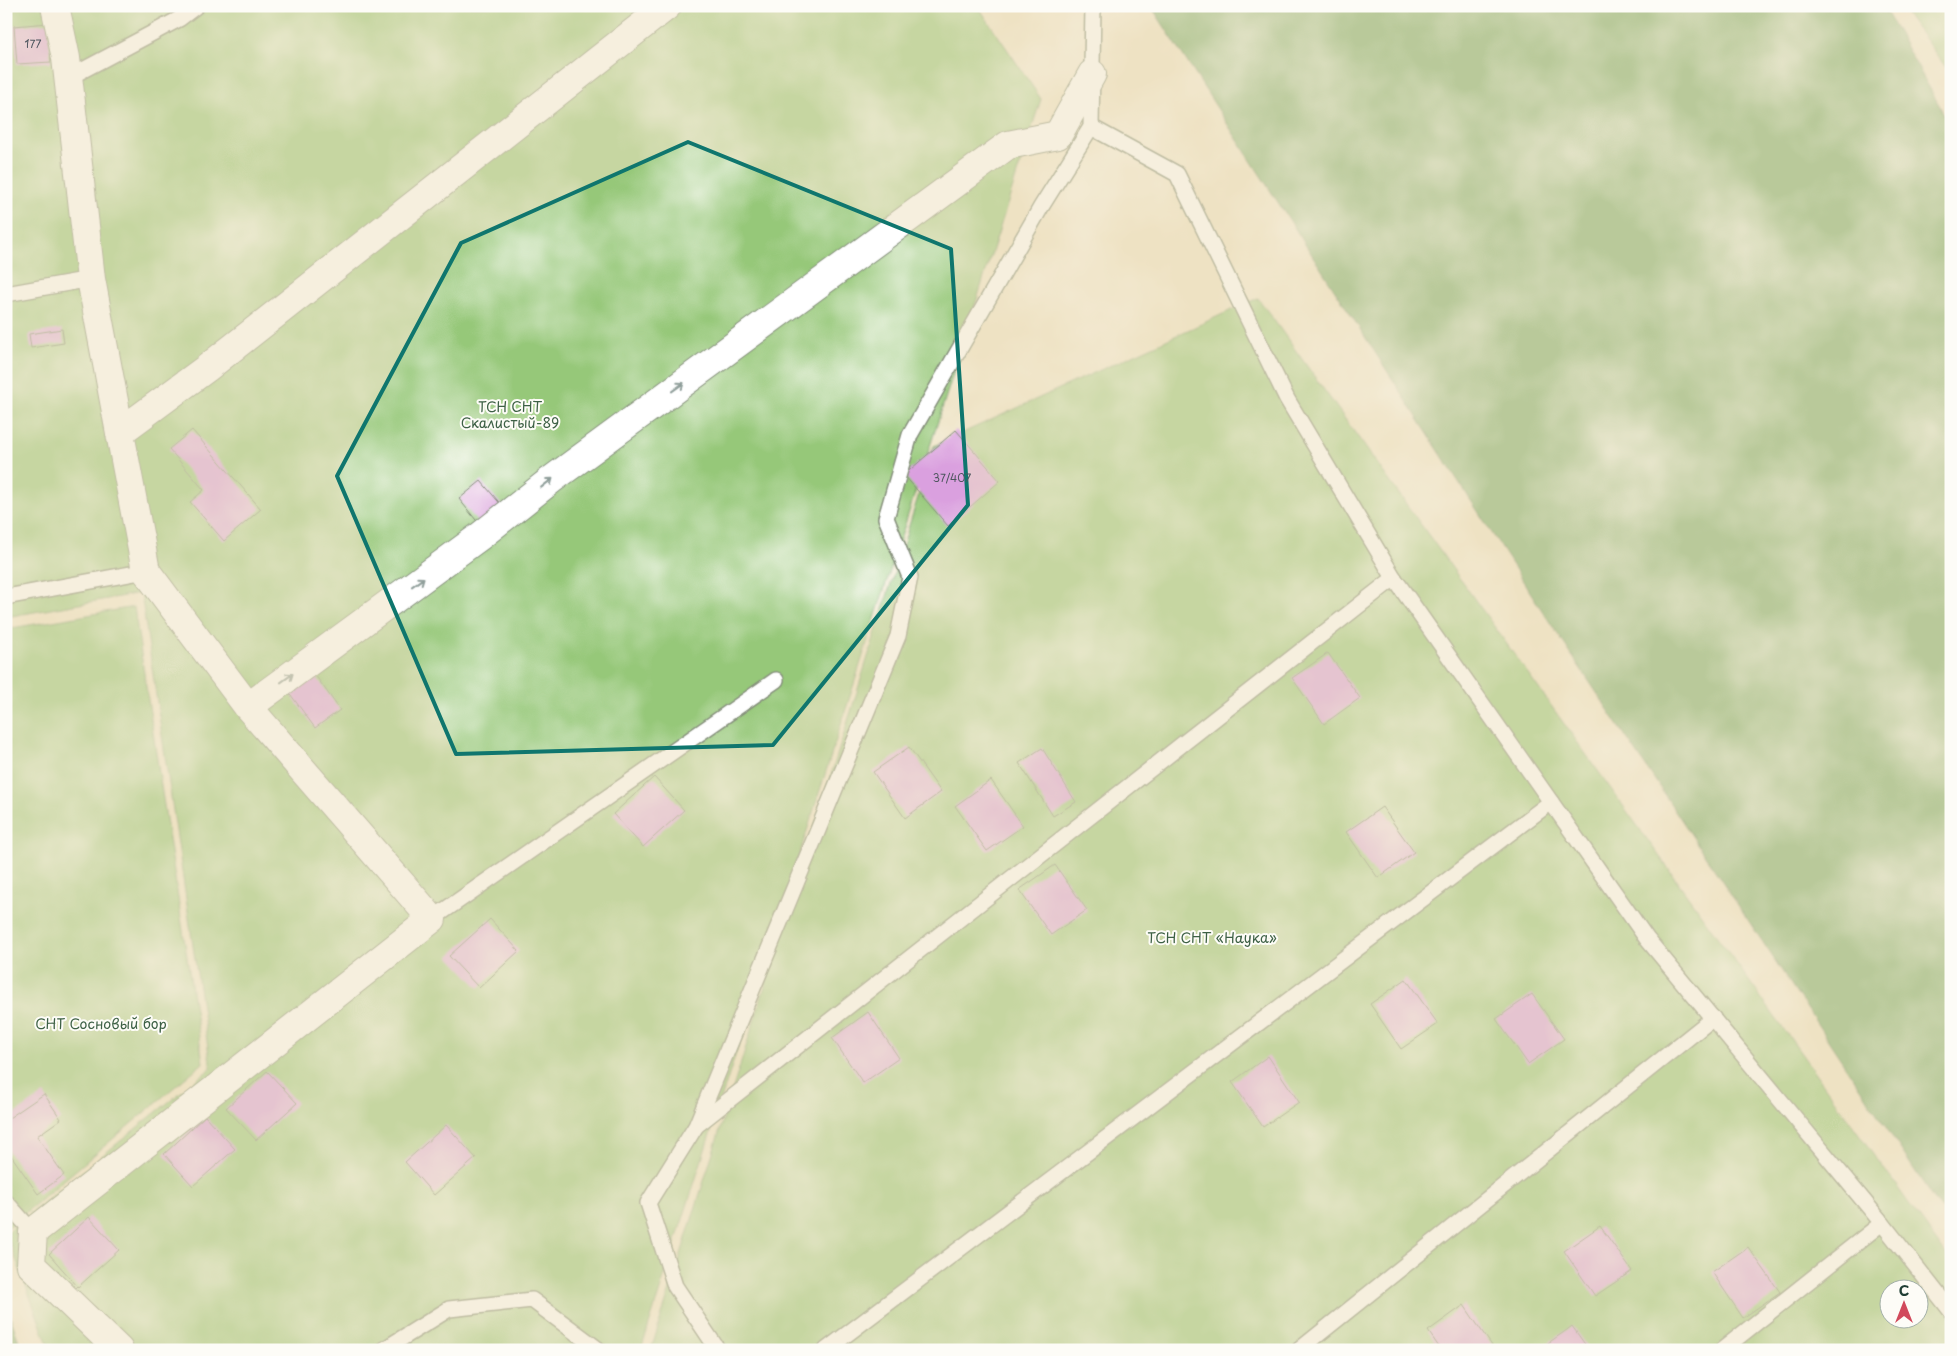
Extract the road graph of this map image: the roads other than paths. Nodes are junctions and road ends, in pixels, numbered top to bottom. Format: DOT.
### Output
graph roads {
  1 [pos="55,6"];
  2 [pos="196,6"];
  3 [pos="667,6"];
  4 [pos="1093,6"];
  5 [pos="1092,74"];
  6 [pos="68,78"];
  7 [pos="1091,127"];
  8 [pos="91,279"];
  9 [pos="6,294"];
  10 [pos="120,432"];
  11 [pos="146,571"];
  12 [pos="1394,578"];
  13 [pos="6,597"];
  14 [pos="776,680"];
  15 [pos="248,707"];
  16 [pos="1551,802"];
  17 [pos="432,919"];
  18 [pos="1713,1018"];
  19 [pos="696,1126"];
  20 [pos="6,1202"];
  21 [pos="1882,1223"];
  22 [pos="33,1232"];
  23 [pos="1951,1312"];
  24 [pos="119,1350"];
  25 [pos="384,1350"];
  26 [pos="599,1350"];
  27 [pos="718,1350"];
  28 [pos="826,1350"];
  29 [pos="1299,1350"];
  30 [pos="1722,1350"];
  1 -- 6 [label="street"];
  2 -- 6 [label="lane"];
  3 -- 10 [label="street"];
  4 -- 5 [label="lane"];
  5 -- 7 [label="lane"];
  15 -- 5 [label="street, one-way"];
  6 -- 8 [label="street"];
  7 -- 12 [label="lane"];
  7 -- 19 [label="lane"];
  8 -- 9 [label="lane"];
  8 -- 10 [label="street"];
  10 -- 11 [label="street"];
  11 -- 13 [label="lane"];
  11 -- 15 [label="street"];
  12 -- 16 [label="lane"];
  12 -- 19 [label="lane"];
  14 -- 17 [label="lane"];
  15 -- 17 [label="street"];
  16 -- 18 [label="lane"];
  16 -- 28 [label="lane"];
  17 -- 22 [label="street"];
  18 -- 21 [label="lane"];
  18 -- 29 [label="lane"];
  19 -- 27 [label="lane"];
  20 -- 22 [label="lane"];
  21 -- 23 [label="lane"];
  21 -- 30 [label="lane"];
  22 -- 24 [label="street"];
  25 -- 26 [label="lane"];
}
